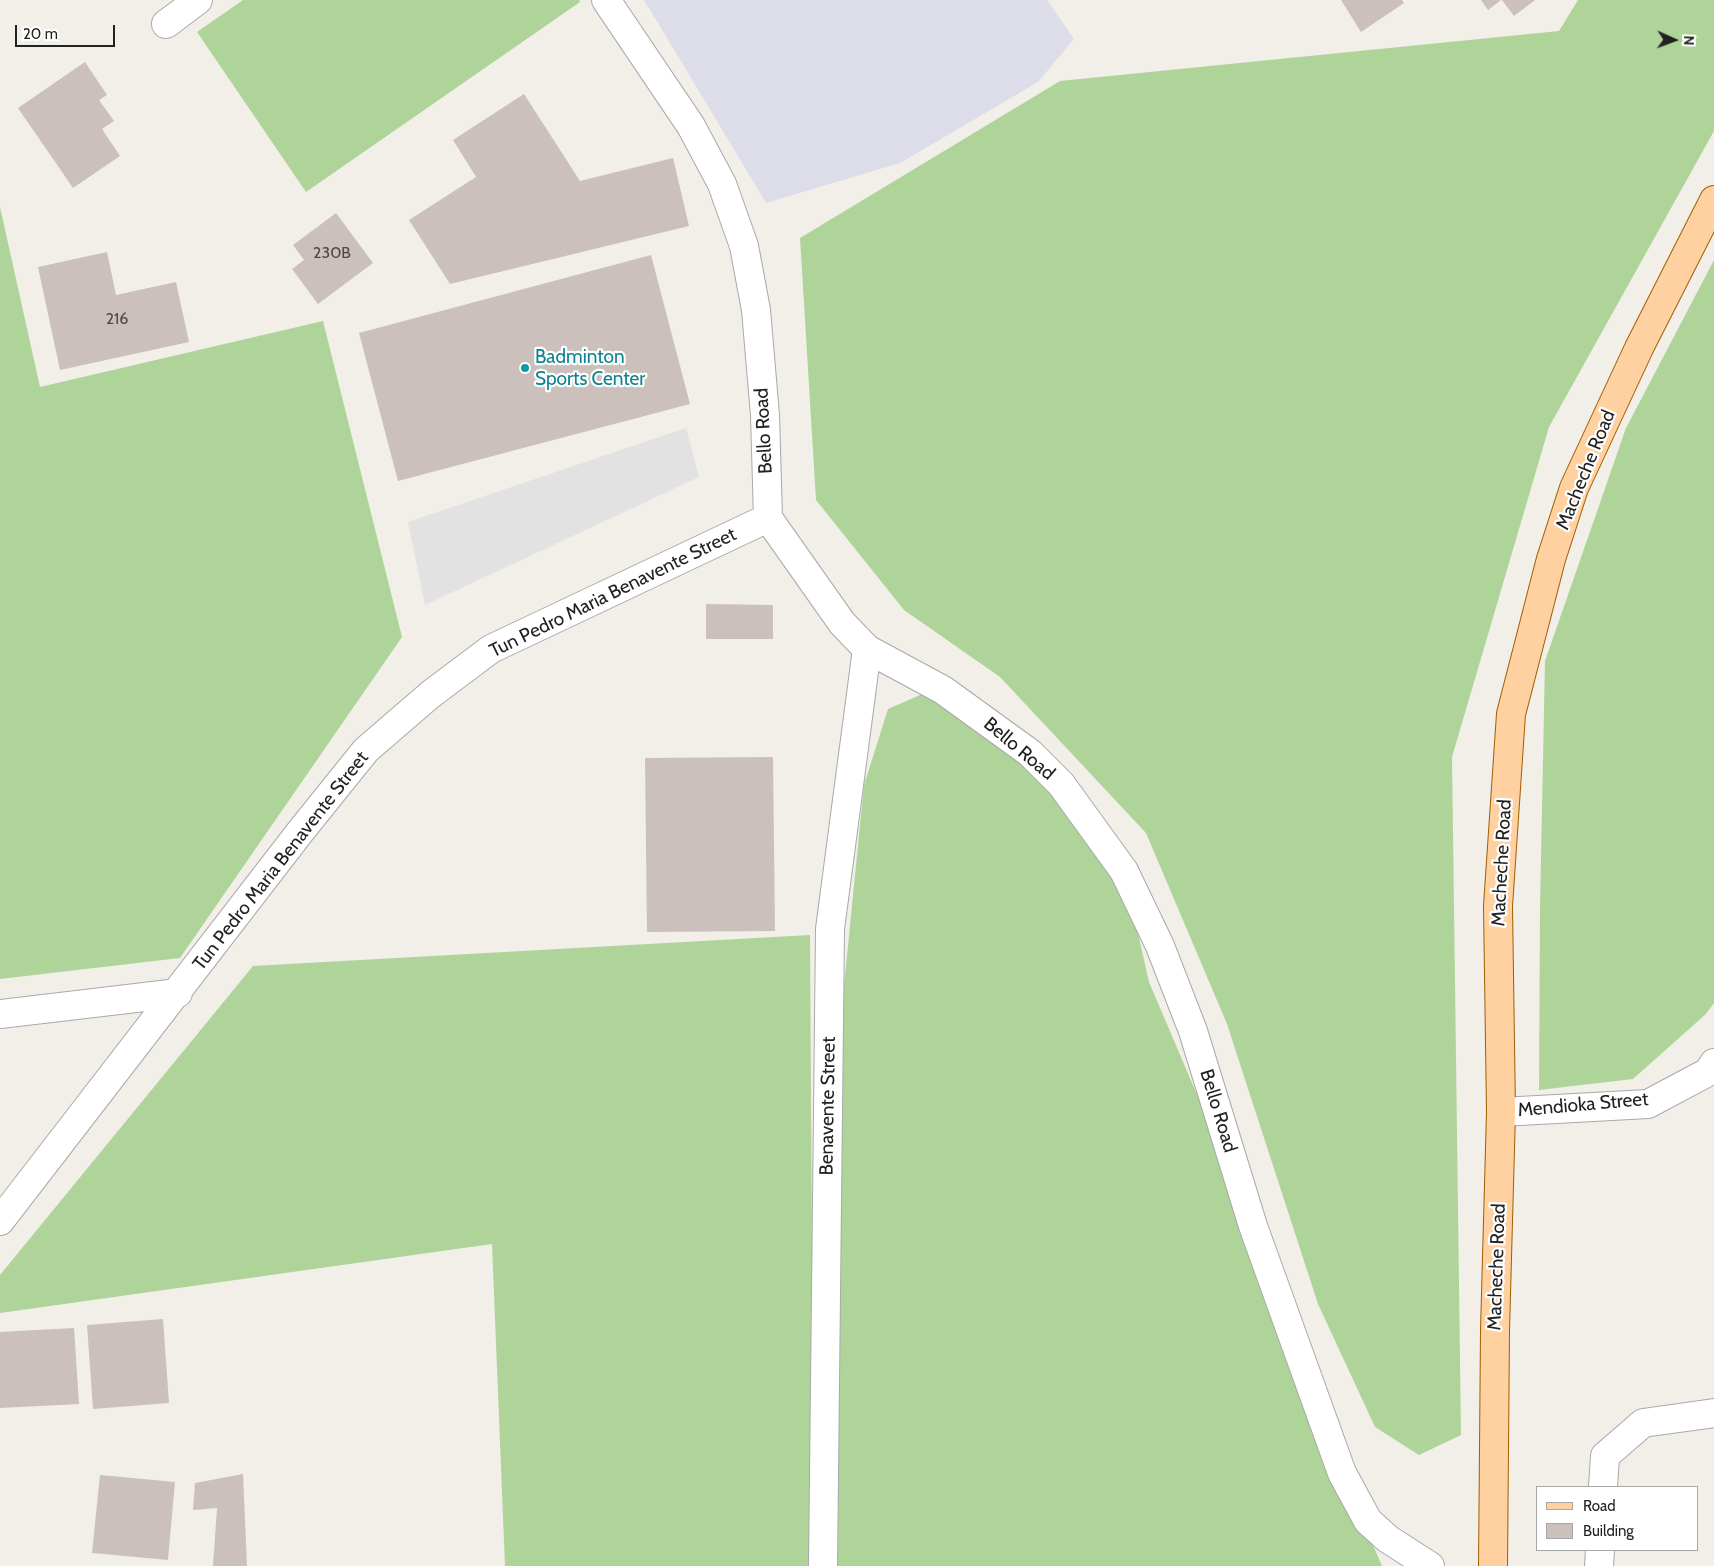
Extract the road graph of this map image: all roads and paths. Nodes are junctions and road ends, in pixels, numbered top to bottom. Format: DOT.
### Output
graph roads {
  1 [pos="198,0"];
  2 [pos="606,0"];
  3 [pos="166,24"];
  4 [pos="1714,200"];
  5 [pos="768,518"];
  6 [pos="867,648"];
  7 [pos="178,993"];
  8 [pos="0,1014"];
  9 [pos="1712,1070"];
  10 [pos="1501,1112"];
  11 [pos="0,1221"];
  12 [pos="1714,1413"];
  13 [pos="1603,1486"];
  14 [pos="1600,1551"];
  15 [pos="823,1566"];
  16 [pos="1430,1566"];
  17 [pos="1493,1566"];
  18 [pos="1599,1566"];
  1 -- 3 [label="street"];
  2 -- 5 [label="street, Bello Road"];
  4 -- 10 [label="main road, Macheche Road"];
  5 -- 6 [label="street, Bello Road"];
  5 -- 7 [label="street, Tun Pedro Maria Benavente Street"];
  6 -- 15 [label="street, Benavente Street"];
  6 -- 16 [label="street, Bello Road"];
  7 -- 8 [label="street"];
  7 -- 11 [label="street, Tun Pedro Maria Benavente Street"];
  9 -- 10 [label="street, Mendioka Street"];
  10 -- 17 [label="main road, Macheche Road"];
  12 -- 13 [label="street"];
  14 -- 18 [label="street"];
}
